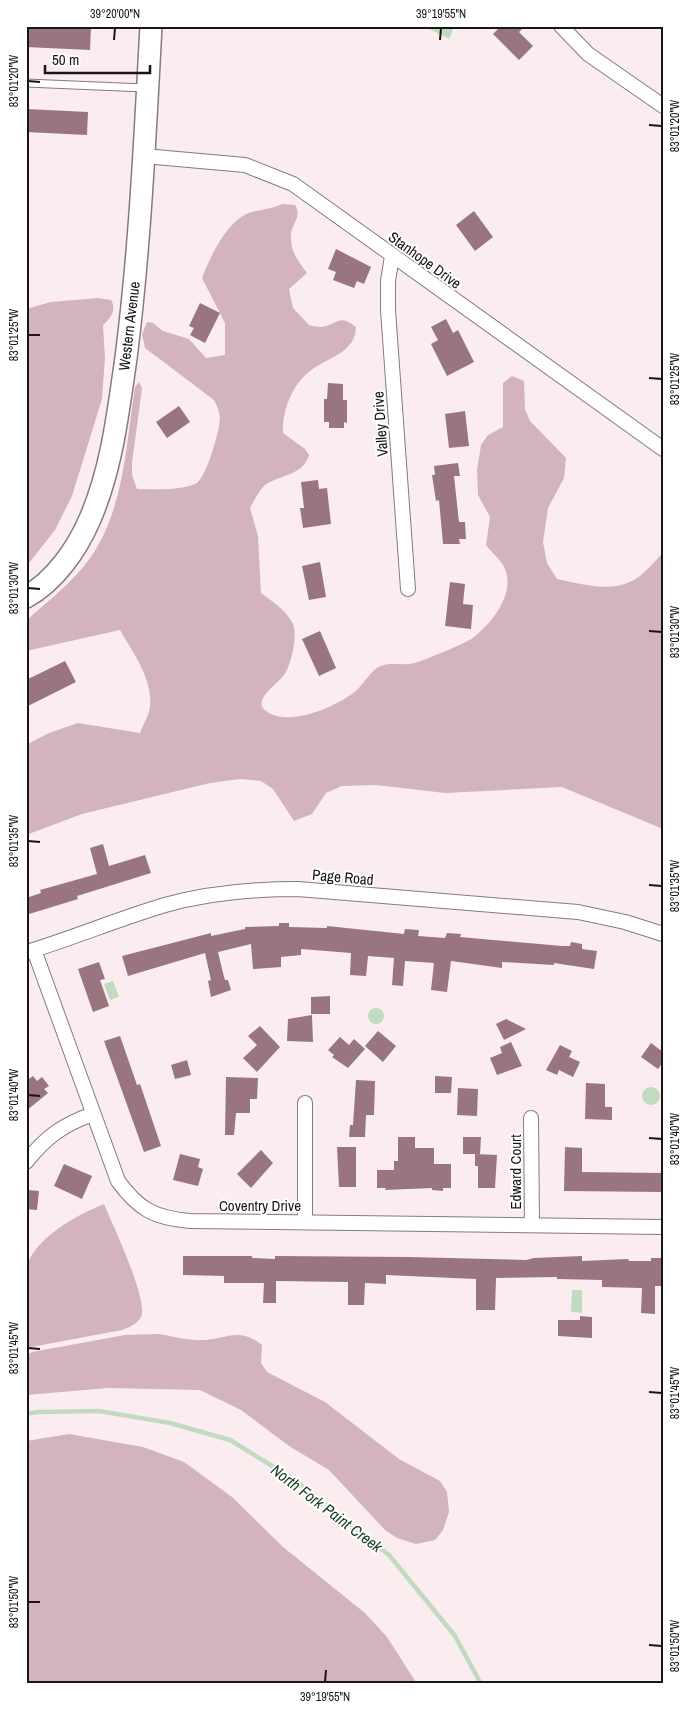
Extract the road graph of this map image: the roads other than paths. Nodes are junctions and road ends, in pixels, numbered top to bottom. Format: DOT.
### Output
graph roads {
  1 [pos="151,26"];
  2 [pos="561,26"];
  3 [pos="26,83"];
  4 [pos="148,88"];
  5 [pos="663,106"];
  6 [pos="144,156"];
  7 [pos="392,256"];
  8 [pos="663,449"];
  9 [pos="408,589"];
  10 [pos="26,597"];
  11 [pos="663,934"];
  12 [pos="30,951"];
  13 [pos="305,1103"];
  14 [pos="93,1114"];
  15 [pos="531,1118"];
  16 [pos="26,1162"];
  17 [pos="304,1222"];
  18 [pos="532,1225"];
  19 [pos="663,1227"];
  1 -- 4 [label="main road, Western Avenue"];
  2 -- 5 [label="street"];
  3 -- 4 [label="lane"];
  4 -- 6 [label="main road, Western Avenue"];
  6 -- 7 [label="street, Stanhope Drive"];
  6 -- 10 [label="main road, Western Avenue"];
  7 -- 8 [label="street, Stanhope Drive"];
  7 -- 9 [label="street, Valley Drive"];
  11 -- 12 [label="street, Page Road"];
  12 -- 14 [label="street, Coventry Drive"];
  13 -- 17 [label="street"];
  14 -- 16 [label="street"];
  14 -- 17 [label="street, Coventry Drive"];
  15 -- 18 [label="street, Edward Court"];
  17 -- 18 [label="street, Coventry Drive"];
  18 -- 19 [label="street, Coventry Drive"];
}
